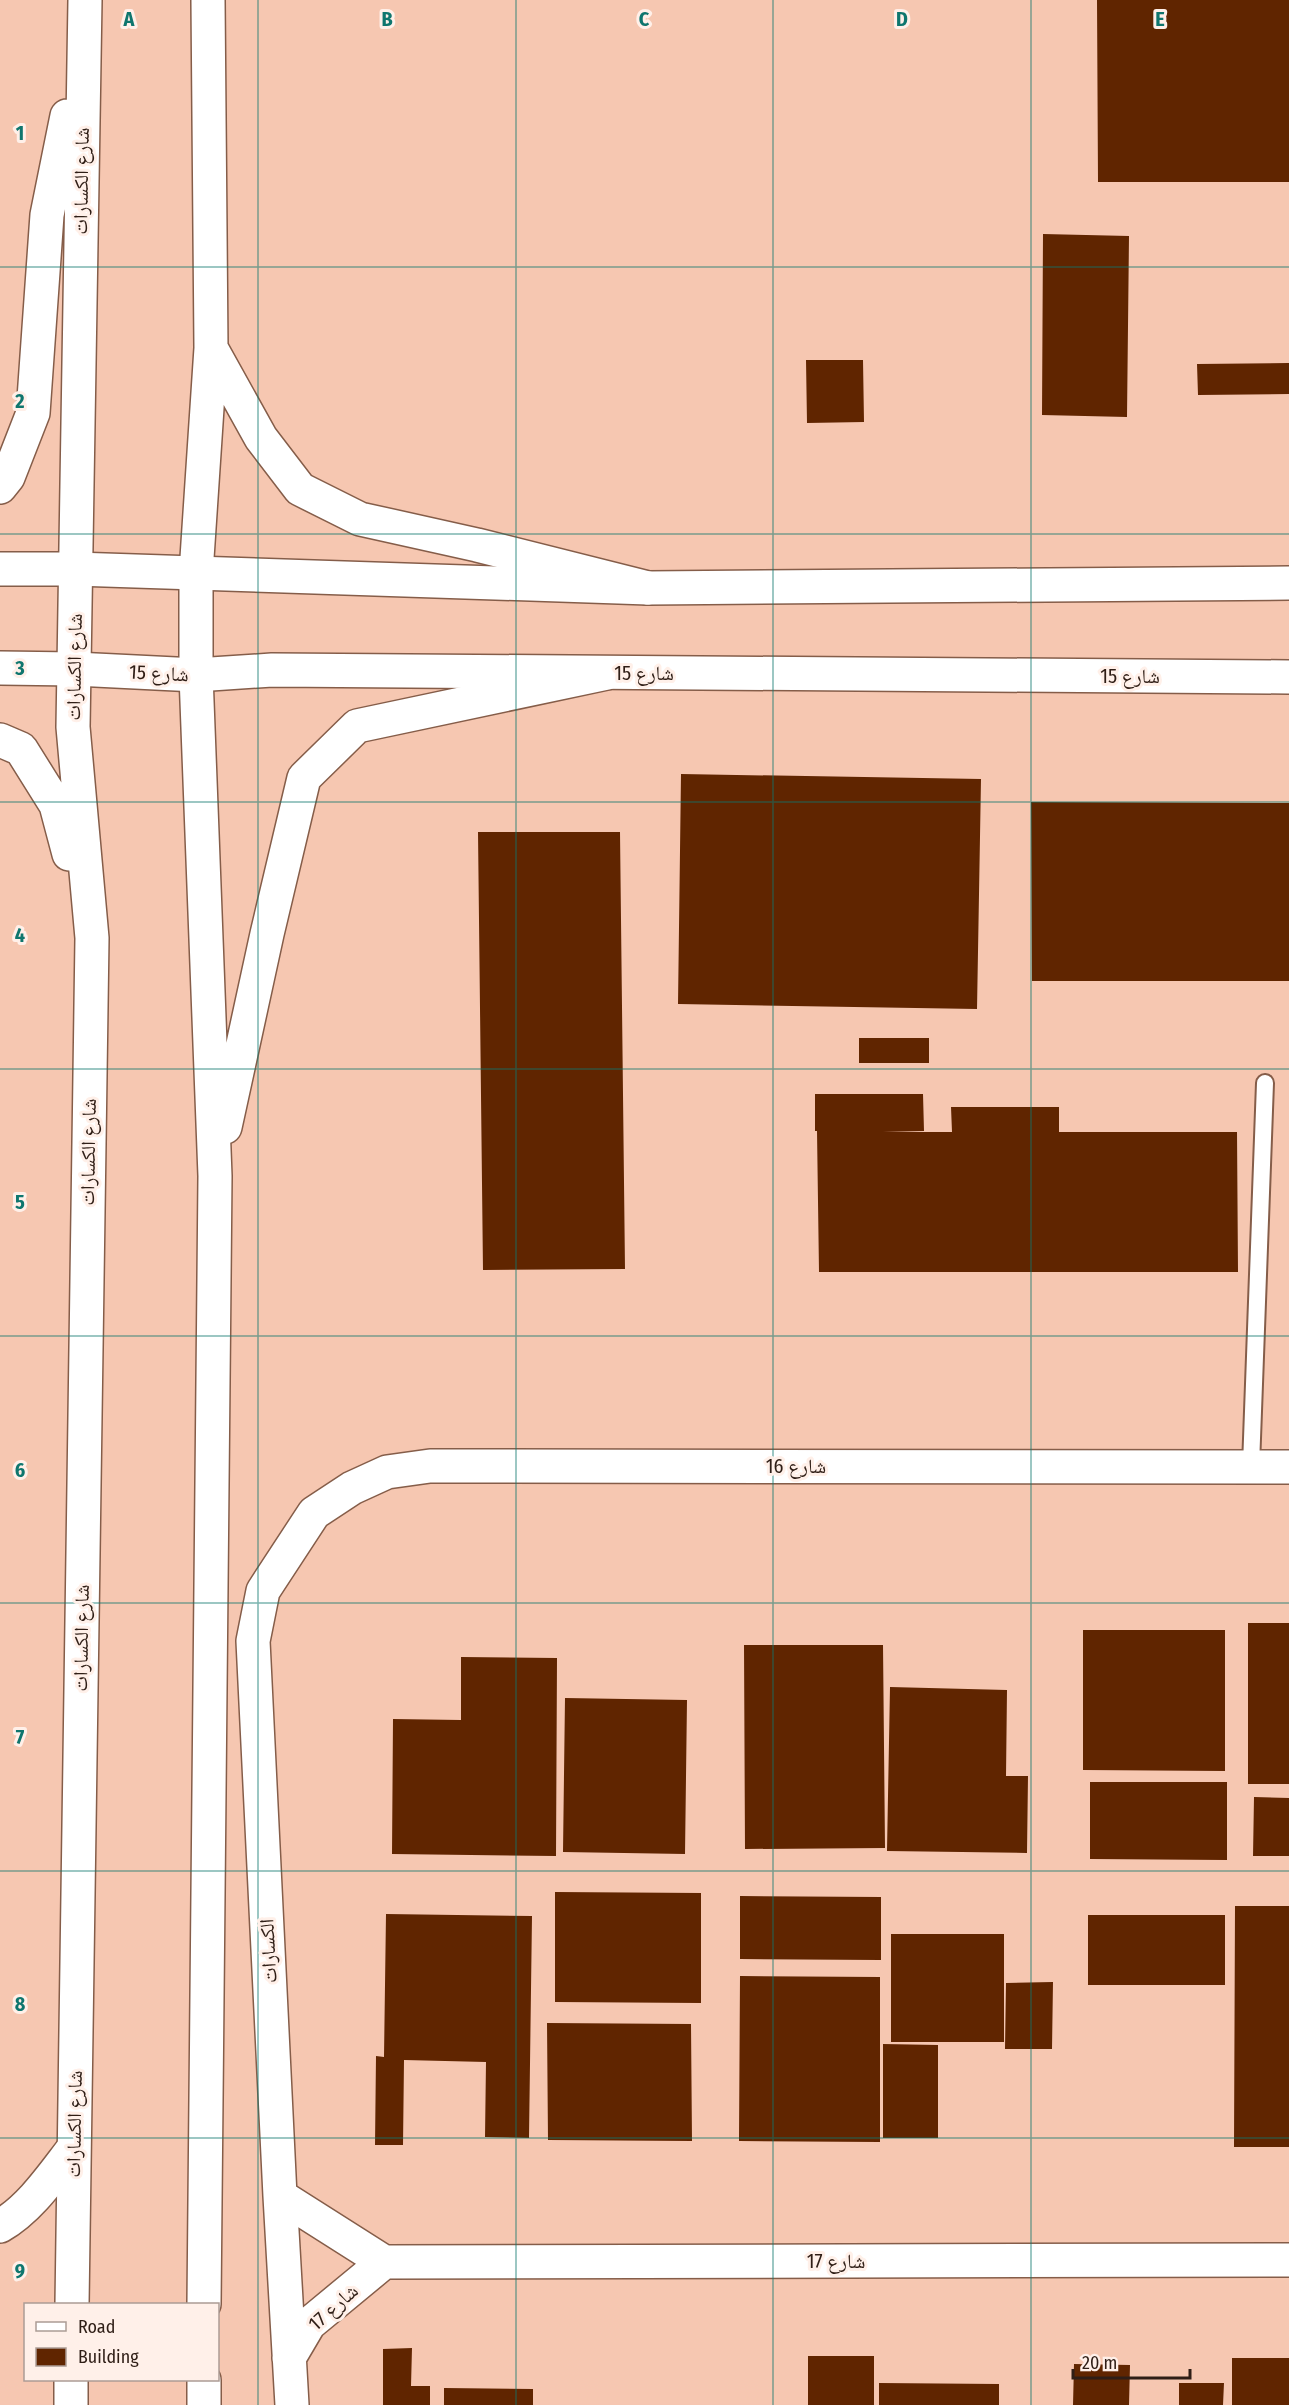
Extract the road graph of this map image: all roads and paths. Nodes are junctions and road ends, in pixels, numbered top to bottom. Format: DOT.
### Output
graph roads {
  1 [pos="208,0"];
  2 [pos="84,16"];
  3 [pos="211,348"];
  4 [pos="0,487"];
  5 [pos="0,569"];
  6 [pos="75,569"];
  7 [pos="196,573"];
  8 [pos="1289,583"];
  9 [pos="648,588"];
  10 [pos="0,668"];
  11 [pos="75,669"];
  12 [pos="607,673"];
  13 [pos="196,675"];
  14 [pos="1289,677"];
  15 [pos="0,740"];
  16 [pos="92,938"];
  17 [pos="1265,1083"];
  18 [pos="214,1176"];
  19 [pos="1251,1466"];
  20 [pos="1289,1467"];
  21 [pos="314,1514"];
  22 [pos="73,2149"];
  23 [pos="280,2196"];
  24 [pos="0,2226"];
  25 [pos="1289,2260"];
  26 [pos="384,2262"];
  27 [pos="72,2303"];
  28 [pos="204,2303"];
  29 [pos="289,2358"];
  30 [pos="71,2381"];
  31 [pos="204,2381"];
  32 [pos="71,2405"];
  33 [pos="204,2405"];
  34 [pos="292,2405"];
  1 -- 3 [label="street"];
  2 -- 4 [label="street"];
  2 -- 6 [label="street, شارع الكسارات"];
  3 -- 7 [label="street"];
  3 -- 9 [label="street"];
  5 -- 6 [label="street"];
  6 -- 7 [label="street"];
  6 -- 11 [label="street, شارع الكسارات"];
  7 -- 9 [label="street"];
  7 -- 13 [label="street"];
  8 -- 9 [label="street"];
  10 -- 11 [label="street, شارع 15"];
  11 -- 13 [label="street, شارع 15"];
  11 -- 16 [label="street, شارع الكسارات"];
  12 -- 13 [label="street, شارع 15"];
  12 -- 14 [label="street, شارع 15"];
  12 -- 18 [label="street"];
  13 -- 18 [label="street"];
  15 -- 16 [label="street"];
  16 -- 22 [label="street, شارع الكسارات"];
  17 -- 19 [label="lane"];
  18 -- 28 [label="street"];
  19 -- 20 [label="street, شارع 16"];
  19 -- 21 [label="street, شارع 16"];
  21 -- 23 [label="street, الكسارات"];
  22 -- 24 [label="street"];
  22 -- 27 [label="street, شارع الكسارات"];
  23 -- 26 [label="street"];
  23 -- 29 [label="street, الكسارات"];
  25 -- 26 [label="street, شارع 17"];
  26 -- 29 [label="street, شارع 17"];
  29 -- 34 [label="street, الكسارات"];
  30 -- 32 [label="street"];
  31 -- 33 [label="street"];
}
